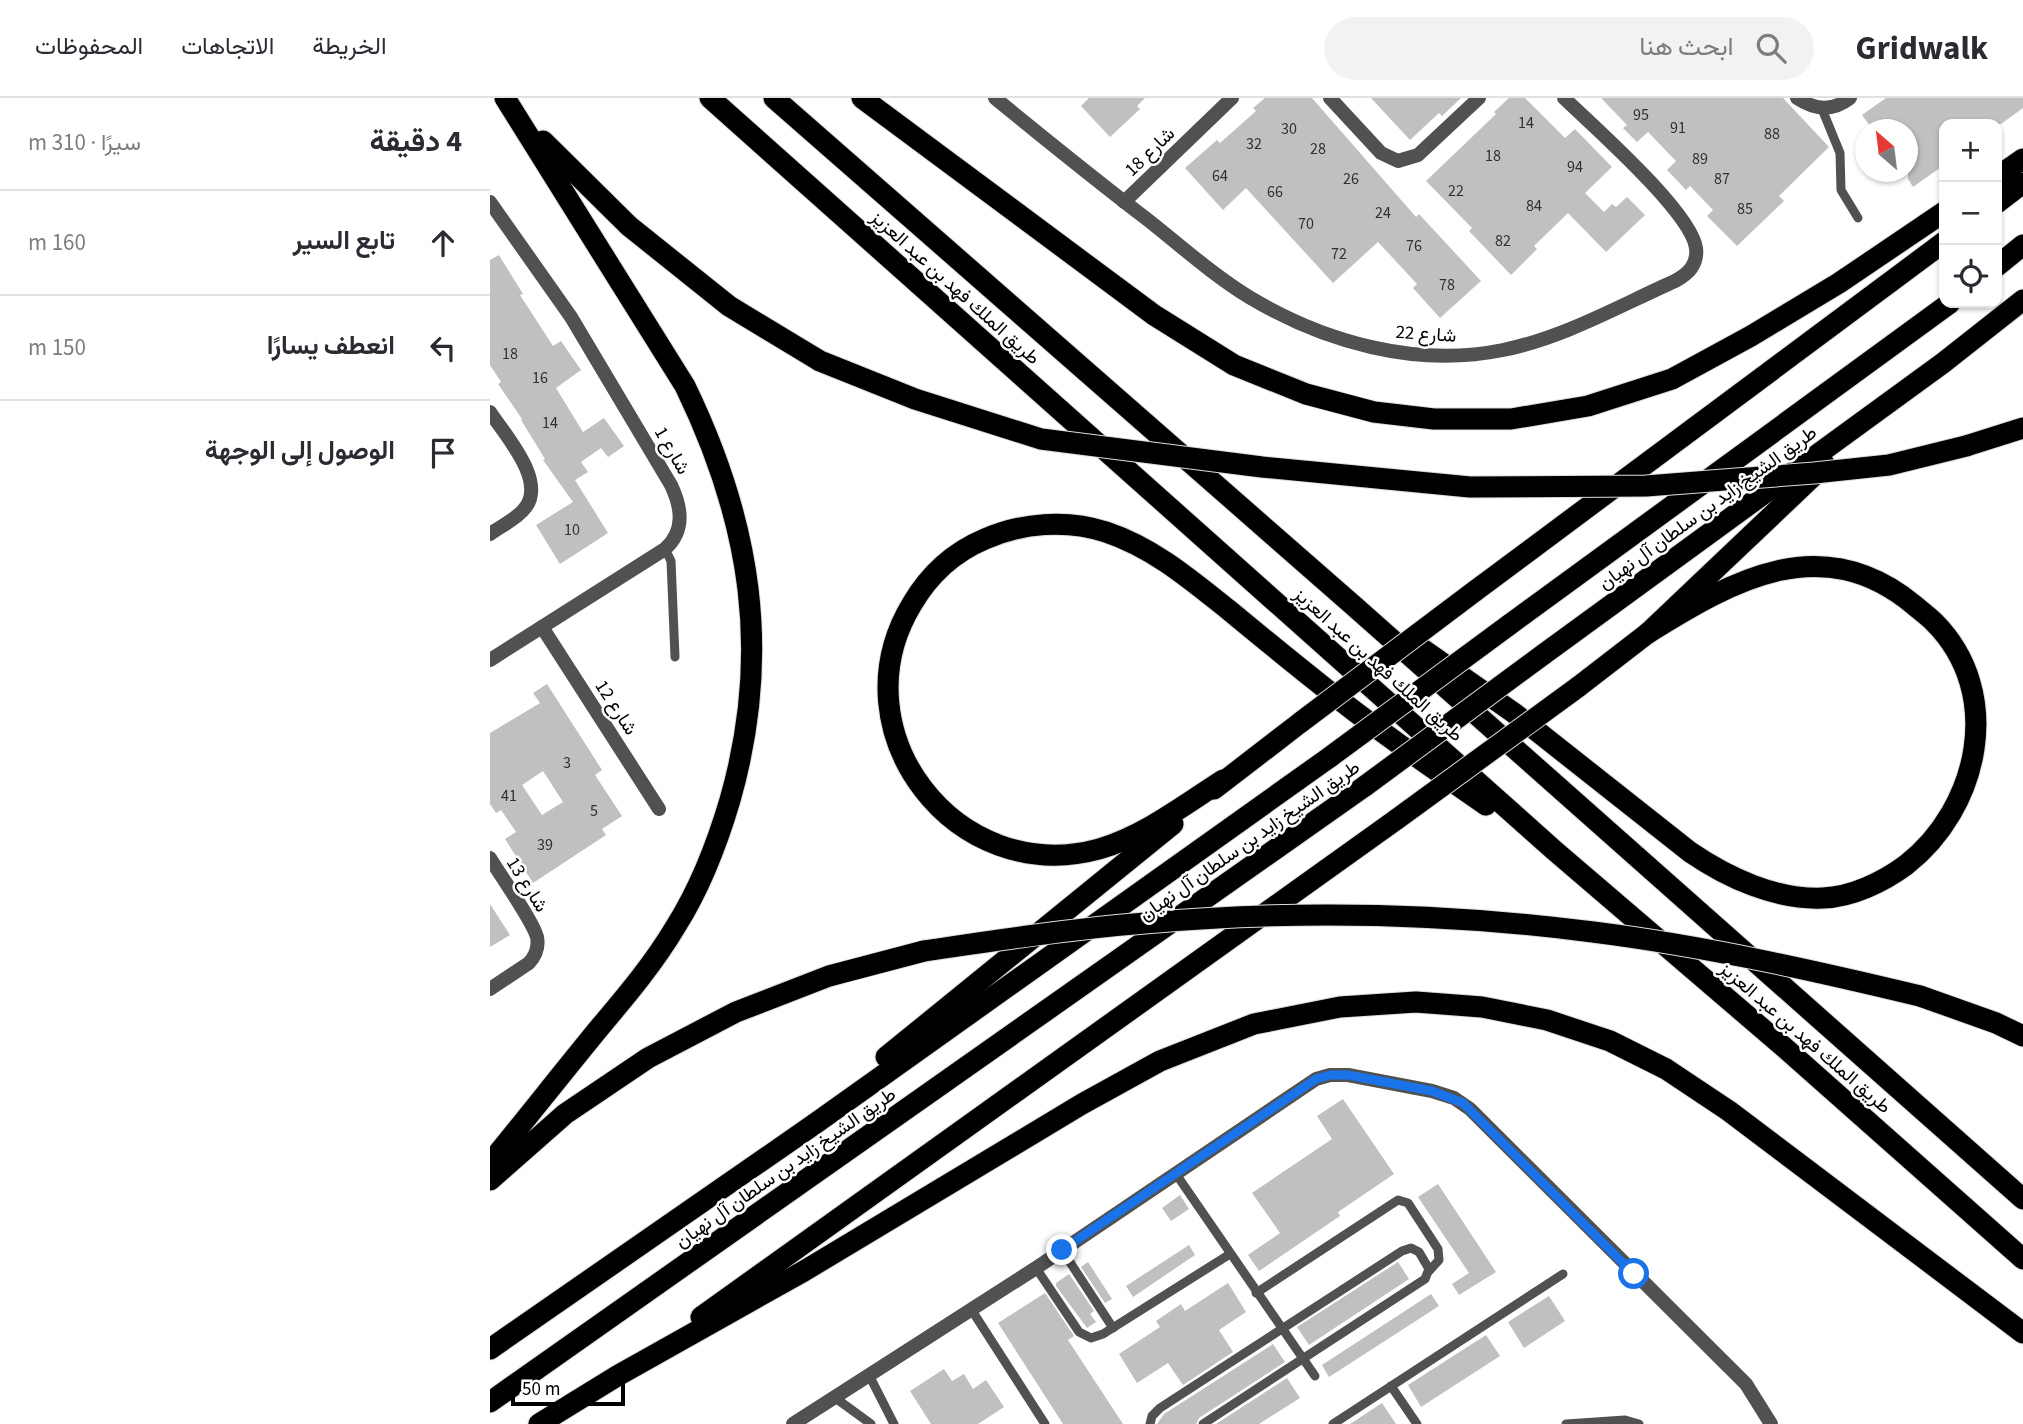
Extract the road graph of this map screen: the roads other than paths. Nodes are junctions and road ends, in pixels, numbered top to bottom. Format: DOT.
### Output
graph roads {
  1 [pos="508,98"];
  2 [pos="710,98"];
  3 [pos="774,98"];
  4 [pos="862,98"];
  5 [pos="995,98"];
  6 [pos="1330,98"];
  7 [pos="1479,98"];
  8 [pos="1564,98"];
  9 [pos="1797,98"];
  10 [pos="1850,98"];
  11 [pos="1224,101"];
  12 [pos="1822,109"];
  13 [pos="2023,159"];
  14 [pos="2002,174"];
  15 [pos="2023,183"];
  16 [pos="2002,198"];
  17 [pos="490,202"];
  18 [pos="1124,202"];
  19 [pos="1939,215"];
  20 [pos="1858,218"];
  21 [pos="1940,245"];
  22 [pos="2023,245"];
  23 [pos="2002,262"];
  24 [pos="2023,300"];
  25 [pos="1943,308"];
  26 [pos="1943,363"];
  27 [pos="490,412"];
  28 [pos="2023,428"];
  29 [pos="490,534"];
  30 [pos="665,549"];
  31 [pos="1354,606"];
  32 [pos="542,627"];
  33 [pos="1648,633"];
  34 [pos="675,657"];
  35 [pos="490,660"];
  36 [pos="1223,780"];
  37 [pos="659,809"];
  38 [pos="1555,851"];
  39 [pos="490,858"];
  40 [pos="490,989"];
  41 [pos="2023,1036"];
  42 [pos="816,1124"];
  43 [pos="490,1163"];
  44 [pos="1176,1174"];
  45 [pos="490,1180"];
  46 [pos="2023,1199"];
  47 [pos="1062,1250"];
  48 [pos="1230,1254"];
  49 [pos="2023,1259"];
  50 [pos="1036,1268"];
  51 [pos="1429,1271"];
  52 [pos="1563,1274"];
  53 [pos="1256,1293"];
  54 [pos="971,1309"];
  55 [pos="1113,1328"];
  56 [pos="1282,1329"];
  57 [pos="2023,1333"];
  58 [pos="490,1349"];
  59 [pos="1303,1359"];
  60 [pos="869,1375"];
  61 [pos="617,1376"];
  62 [pos="1315,1376"];
  63 [pos="1391,1386"];
  64 [pos="834,1397"];
  65 [pos="490,1402"];
  66 [pos="539,1424"];
  67 [pos="793,1424"];
  68 [pos="871,1424"];
  69 [pos="894,1424"];
  70 [pos="1045,1424"];
  71 [pos="1150,1424"];
  72 [pos="1203,1424"];
  73 [pos="1333,1424"];
  74 [pos="1417,1424"];
  75 [pos="1566,1424"];
  76 [pos="1639,1424"];
  77 [pos="1771,1424"];
  1 -- 28 [label="highway, bridge"];
  1 -- 43 [label="highway"];
  2 -- 38 [label="highway, طريق الملك فهد بن عبد العزيز"];
  3 -- 31 [label="highway, طريق الملك فهد بن عبد العزيز"];
  4 -- 19 [label="highway"];
  5 -- 18 [label="street, شارع 22"];
  6 -- 7 [label="street"];
  8 -- 18 [label="street, شارع 22"];
  9 -- 12 [label="street"];
  10 -- 12 [label="street"];
  11 -- 18 [label="street, شارع 18"];
  12 -- 20 [label="lane"];
  13 -- 14 [label="highway"];
  15 -- 16 [label="highway"];
  17 -- 30 [label="street, شارع 1"];
  21 -- 36 [label="highway, bridge"];
  22 -- 23 [label="highway"];
  24 -- 26 [label="highway, طريق الشيخ زايد بن سلطان آل نهيان"];
  25 -- 42 [label="highway, طريق الشيخ زايد بن سلطان آل نهيان, bridge"];
  26 -- 33 [label="highway"];
  26 -- 65 [label="highway, طريق الشيخ زايد بن سلطان آل نهيان, bridge"];
  27 -- 29 [label="street"];
  30 -- 32 [label="street"];
  30 -- 34 [label="lane"];
  31 -- 33 [label="highway"];
  31 -- 46 [label="highway, طريق الملك فهد بن عبد العزيز"];
  32 -- 35 [label="street"];
  32 -- 37 [label="street, شارع 12"];
  33 -- 61 [label="highway, bridge"];
  36 -- 38 [label="highway"];
  36 -- 42 [label="highway"];
  38 -- 49 [label="highway, طريق الملك فهد بن عبد العزيز"];
  39 -- 40 [label="street, شارع 13"];
  41 -- 45 [label="highway, bridge"];
  42 -- 58 [label="highway, طريق الشيخ زايد بن سلطان آل نهيان"];
  44 -- 47 [label="street"];
  44 -- 48 [label="lane"];
  44 -- 77 [label="street"];
  47 -- 50 [label="street"];
  47 -- 55 [label="lane"];
  48 -- 53 [label="lane"];
  48 -- 55 [label="lane"];
  50 -- 54 [label="street"];
  50 -- 55 [label="lane"];
  51 -- 53 [label="lane"];
  51 -- 56 [label="lane"];
  51 -- 59 [label="lane"];
  52 -- 63 [label="lane"];
  53 -- 56 [label="lane"];
  54 -- 60 [label="street"];
  54 -- 70 [label="lane"];
  56 -- 59 [label="lane"];
  56 -- 71 [label="lane"];
  57 -- 61 [label="highway"];
  59 -- 62 [label="lane"];
  59 -- 72 [label="lane"];
  60 -- 64 [label="street"];
  60 -- 69 [label="lane"];
  61 -- 66 [label="highway"];
  63 -- 73 [label="lane"];
  63 -- 74 [label="lane"];
  64 -- 67 [label="street"];
  64 -- 68 [label="lane"];
  75 -- 76 [label="lane"];
}
